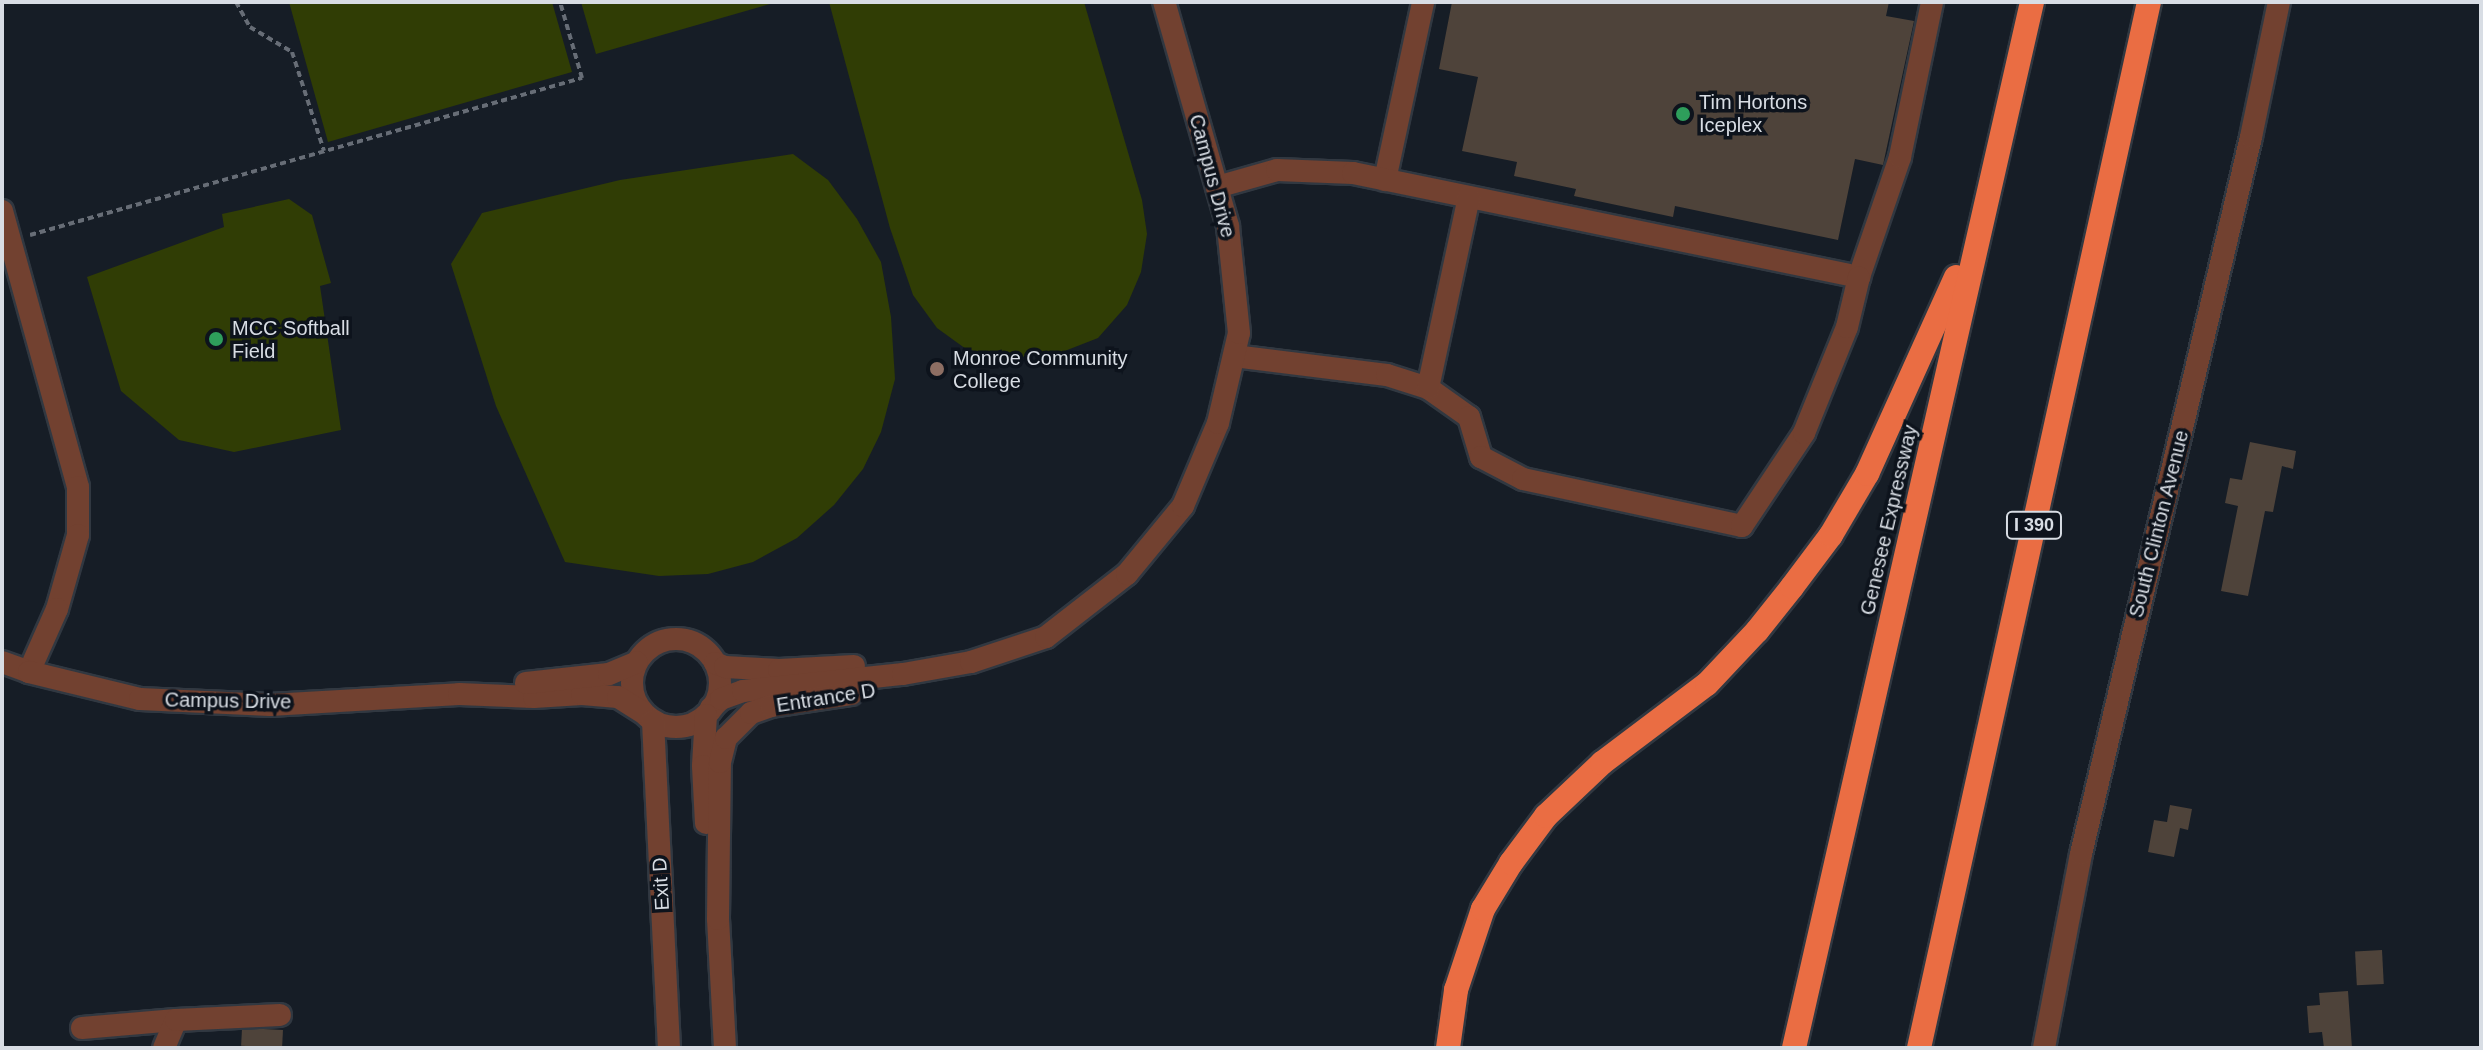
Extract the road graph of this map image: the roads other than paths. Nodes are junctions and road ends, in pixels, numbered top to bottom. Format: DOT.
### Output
graph roads {
  1 [pos="1164,2"];
  2 [pos="1423,2"];
  3 [pos="1932,2"];
  4 [pos="2032,2"];
  5 [pos="2149,2"];
  6 [pos="2279,2"];
  7 [pos="1385,180"];
  8 [pos="1217,187"];
  9 [pos="1989,188"];
  10 [pos="1469,197"];
  11 [pos="5,224"];
  12 [pos="1859,277"];
  13 [pos="1234,356"];
  14 [pos="1428,388"];
  15 [pos="2,662"];
  16 [pos="637,662"];
  17 [pos="971,662"];
  18 [pos="715,663"];
  19 [pos="29,672"];
  20 [pos="459,694"];
  21 [pos="708,712"];
  22 [pos="648,716"];
  23 [pos="718,919"];
  24 [pos="280,1015"];
  25 [pos="176,1020"];
  26 [pos="82,1028"];
  27 [pos="164,1048"];
  28 [pos="669,1048"];
  29 [pos="725,1048"];
  30 [pos="1448,1048"];
  31 [pos="1794,1048"];
  32 [pos="1919,1048"];
  33 [pos="2044,1048"];
  1 -- 8 [label="street, Campus Drive"];
  2 -- 7 [label="street"];
  3 -- 12 [label="street"];
  4 -- 9 [label="highway, Genesee Expressway"];
  5 -- 32 [label="highway, I 390"];
  6 -- 33 [label="street, South Clinton Avenue"];
  7 -- 8 [label="street"];
  7 -- 10 [label="street"];
  8 -- 13 [label="street, Campus Drive"];
  9 -- 30 [label="highway"];
  9 -- 31 [label="highway, Genesee Expressway"];
  10 -- 12 [label="street"];
  10 -- 14 [label="street"];
  11 -- 19 [label="street"];
  12 -- 14 [label="street"];
  13 -- 14 [label="street"];
  13 -- 17 [label="street, Campus Drive"];
  15 -- 19 [label="street, Campus Drive"];
  16 -- 18 [label="street"];
  16 -- 20 [label="street, Campus Drive"];
  16 -- 22 [label="street"];
  17 -- 18 [label="street, Campus Drive"];
  17 -- 21 [label="street, Campus Drive"];
  17 -- 23 [label="street, Entrance D"];
  18 -- 21 [label="street"];
  19 -- 20 [label="street, Campus Drive"];
  20 -- 22 [label="street, Campus Drive"];
  21 -- 22 [label="street"];
  21 -- 23 [label="street, Entrance D"];
  22 -- 28 [label="street, Exit D"];
  23 -- 29 [label="street, Entrance D"];
  24 -- 25 [label="street"];
  25 -- 26 [label="street"];
  25 -- 27 [label="street"];
}
